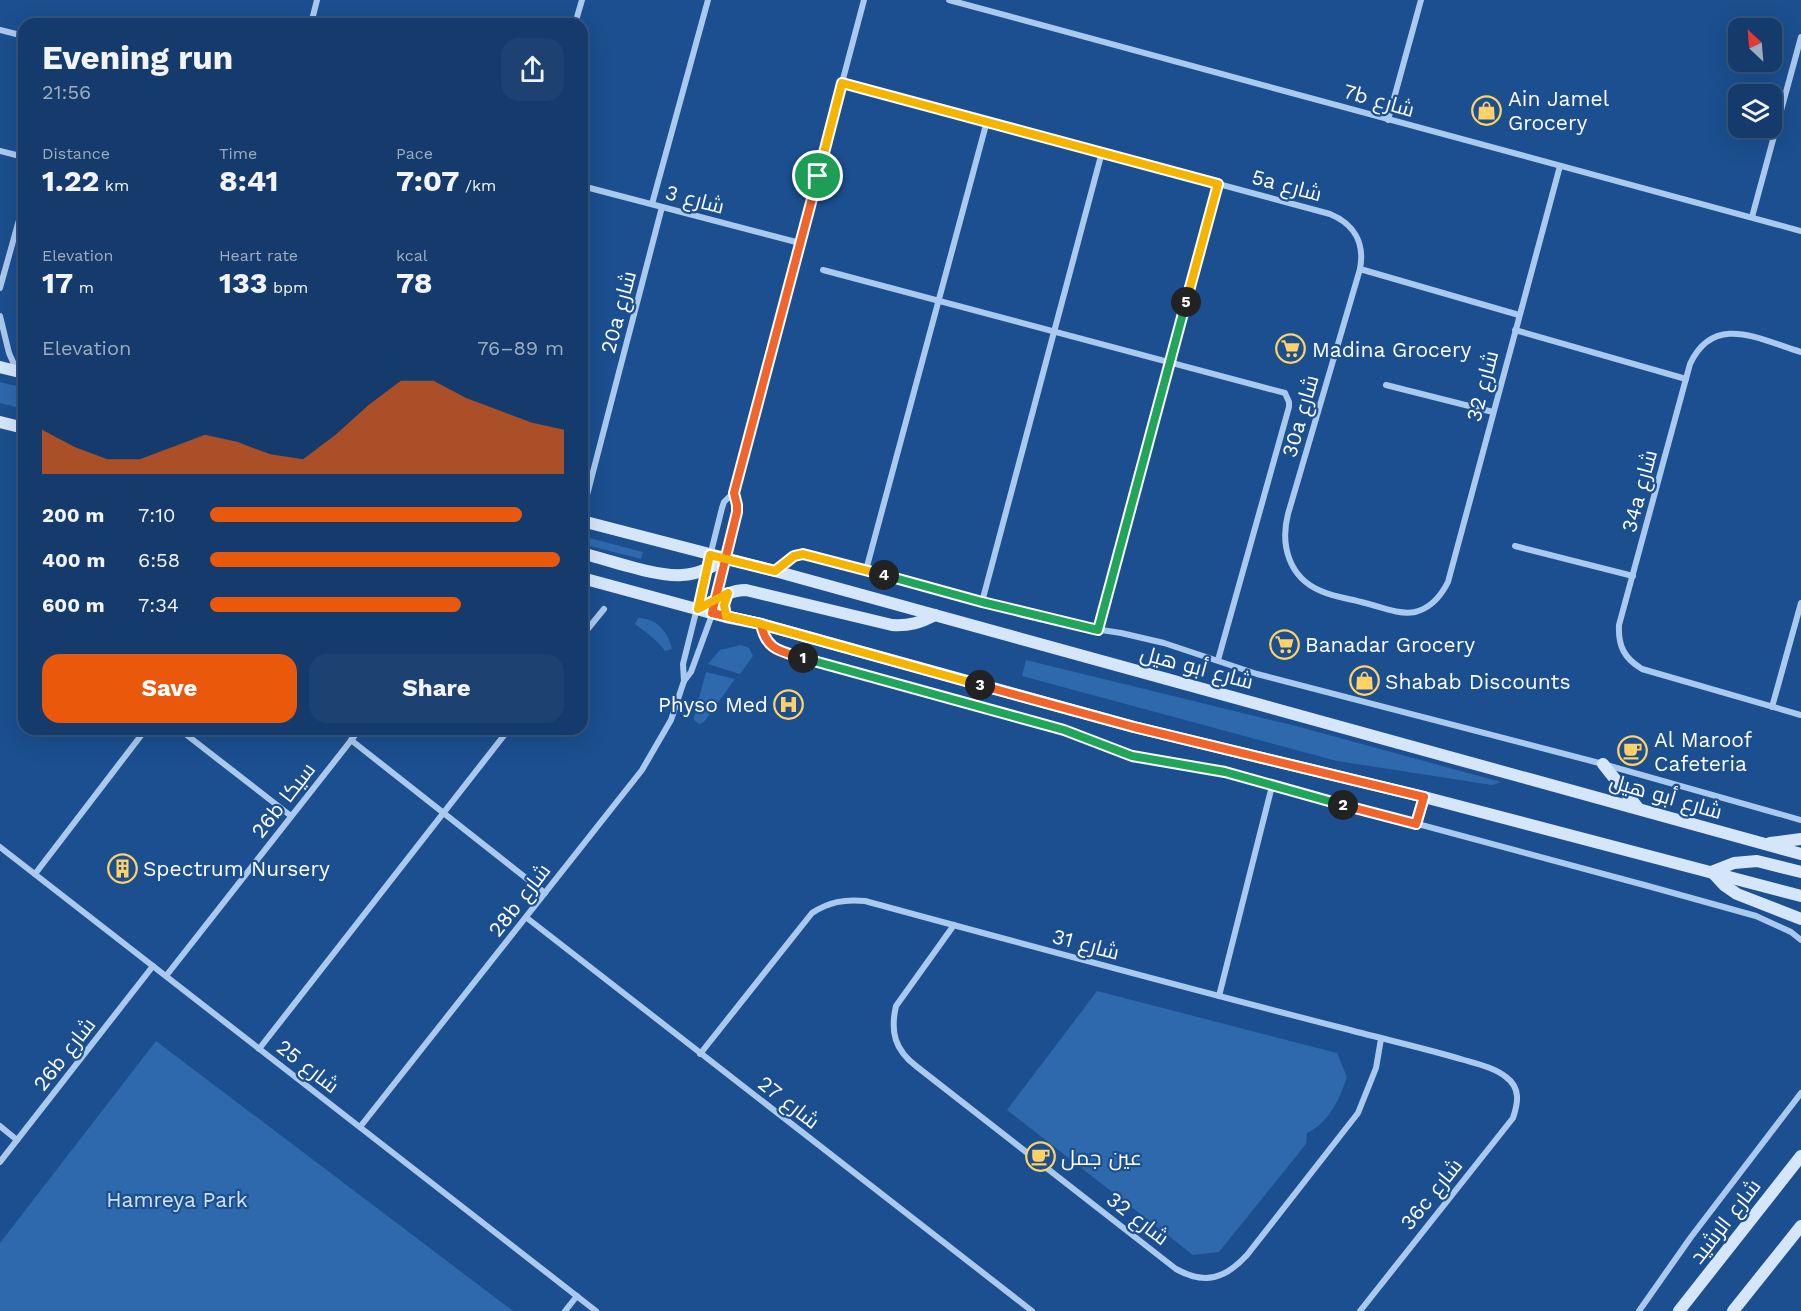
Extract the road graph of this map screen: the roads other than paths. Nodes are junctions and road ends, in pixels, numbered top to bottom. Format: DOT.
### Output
graph roads {
  1 [pos="317,0"];
  2 [pos="582,0"];
  3 [pos="708,0"];
  4 [pos="864,0"];
  5 [pos="949,0"];
  6 [pos="1421,0"];
  7 [pos="312,18"];
  8 [pos="577,18"];
  9 [pos="0,30"];
  10 [pos="18,34"];
  11 [pos="1801,40"];
  12 [pos="842,83"];
  13 [pos="1388,120"];
  14 [pos="987,122"];
  15 [pos="0,151"];
  16 [pos="1102,153"];
  17 [pos="18,156"];
  18 [pos="1560,166"];
  19 [pos="1218,184"];
  20 [pos="588,188"];
  21 [pos="652,204"];
  22 [pos="662,207"];
  23 [pos="1752,217"];
  24 [pos="18,224"];
  25 [pos="1801,231"];
  26 [pos="800,243"];
  27 [pos="1361,247"];
  28 [pos="1360,269"];
  29 [pos="823,270"];
  30 [pos="0,288"];
  31 [pos="938,301"];
  32 [pos="1519,315"];
  33 [pos="0,316"];
  34 [pos="1515,330"];
  35 [pos="1054,332"];
  36 [pos="1801,352"];
  37 [pos="1170,363"];
  38 [pos="0,367"];
  39 [pos="18,368"];
  40 [pos="18,372"];
  41 [pos="1686,379"];
  42 [pos="1386,385"];
  43 [pos="1493,412"];
  44 [pos="0,422"];
  45 [pos="18,426"];
  46 [pos="588,491"];
  47 [pos="734,493"];
  48 [pos="588,523"];
  49 [pos="1515,546"];
  50 [pos="588,554"];
  51 [pos="710,555"];
  52 [pos="726,559"];
  53 [pos="707,569"];
  54 [pos="866,570"];
  55 [pos="775,571"];
  56 [pos="1633,576"];
  57 [pos="588,580"];
  58 [pos="728,593"];
  59 [pos="716,600"];
  60 [pos="982,602"];
  61 [pos="1801,603"];
  62 [pos="1425,608"];
  63 [pos="604,609"];
  64 [pos="698,609"];
  65 [pos="712,613"];
  66 [pos="935,615"];
  67 [pos="726,616"];
  68 [pos="761,624"];
  69 [pos="588,629"];
  70 [pos="1098,630"];
  71 [pos="1218,660"];
  72 [pos="684,681"];
  73 [pos="1772,707"];
  74 [pos="1801,715"];
  75 [pos="141,735"];
  76 [pos="187,735"];
  77 [pos="355,735"];
  78 [pos="504,735"];
  79 [pos="351,740"];
  80 [pos="1603,764"];
  81 [pos="1272,786"];
  82 [pos="1424,797"];
  83 [pos="1638,808"];
  84 [pos="444,813"];
  85 [pos="291,816"];
  86 [pos="1801,820"];
  87 [pos="1416,824"];
  88 [pos="1801,839"];
  89 [pos="1766,844"];
  90 [pos="0,847"];
  91 [pos="1801,854"];
  92 [pos="1711,872"];
  93 [pos="1801,872"];
  94 [pos="34,874"];
  95 [pos="545,893"];
  96 [pos="1801,896"];
  97 [pos="527,918"];
  98 [pos="1801,919"];
  99 [pos="954,925"];
  100 [pos="1801,940"];
  101 [pos="153,966"];
  102 [pos="166,976"];
  103 [pos="1219,996"];
  104 [pos="1381,1039"];
  105 [pos="259,1048"];
  106 [pos="700,1054"];
  107 [pos="1518,1093"];
  108 [pos="1801,1093"];
  109 [pos="0,1126"];
  110 [pos="360,1127"];
  111 [pos="17,1140"];
  112 [pos="1801,1156"];
  113 [pos="0,1162"];
  114 [pos="1801,1226"];
  115 [pos="577,1296"];
  116 [pos="565,1311"];
  117 [pos="596,1311"];
  118 [pos="1032,1311"];
  119 [pos="1360,1311"];
  120 [pos="1639,1311"];
  121 [pos="1679,1311"];
  122 [pos="1733,1311"];
  1 -- 7 [label="street"];
  2 -- 8 [label="street"];
  3 -- 21 [label="street"];
  4 -- 12 [label="street"];
  5 -- 13 [label="street, 7b شارع"];
  6 -- 13 [label="street"];
  9 -- 10 [label="street"];
  11 -- 23 [label="street"];
  12 -- 14 [label="street, 5a شارع"];
  12 -- 26 [label="street"];
  13 -- 18 [label="street, 7b شارع"];
  14 -- 16 [label="street, 5a شارع"];
  14 -- 31 [label="street"];
  15 -- 17 [label="street"];
  16 -- 19 [label="street, 5a شارع"];
  16 -- 35 [label="street"];
  18 -- 23 [label="street, 7b شارع"];
  18 -- 32 [label="street, شارع 32"];
  19 -- 27 [label="street, 5a شارع"];
  19 -- 37 [label="street"];
  20 -- 21 [label="street, شارع 3"];
  21 -- 22 [label="street, شارع 3"];
  22 -- 26 [label="street, شارع 3"];
  22 -- 46 [label="street, 20a شارع"];
  23 -- 25 [label="street, 7b شارع"];
  24 -- 30 [label="street"];
  26 -- 47 [label="street"];
  27 -- 28 [label="street, 30a شارع"];
  28 -- 32 [label="street"];
  28 -- 62 [label="street, 30a شارع"];
  29 -- 31 [label="street"];
  31 -- 35 [label="street"];
  31 -- 54 [label="street"];
  32 -- 34 [label="street, شارع 32"];
  33 -- 39 [label="street"];
  34 -- 41 [label="street"];
  34 -- 43 [label="street, شارع 32"];
  35 -- 37 [label="street"];
  35 -- 60 [label="street"];
  36 -- 41 [label="street, 34a شارع"];
  37 -- 70 [label="street"];
  37 -- 71 [label="street"];
  38 -- 40 [label="main road"];
  41 -- 56 [label="street, 34a شارع"];
  42 -- 43 [label="street"];
  43 -- 62 [label="street, شارع 32"];
  44 -- 45 [label="main road"];
  47 -- 51 [label="street, 28b شارع"];
  47 -- 52 [label="street, 28b شارع"];
  48 -- 51 [label="main road, شارع أبو هيل"];
  49 -- 56 [label="street"];
  50 -- 53 [label="main road"];
  51 -- 52 [label="main road, شارع أبو هيل"];
  51 -- 53 [label="street, 28b شارع"];
  52 -- 53 [label="main road"];
  52 -- 55 [label="main road, شارع أبو هيل"];
  52 -- 59 [label="street, 28b شارع"];
  53 -- 64 [label="street, 28b شارع"];
  54 -- 55 [label="street"];
  54 -- 60 [label="street"];
  55 -- 66 [label="main road, شارع أبو هيل"];
  56 -- 73 [label="street, 34a شارع"];
  57 -- 64 [label="main road"];
  58 -- 59 [label="main road"];
  58 -- 66 [label="main road"];
  58 -- 67 [label="main road"];
  59 -- 64 [label="main road"];
  59 -- 65 [label="street, 28b شارع"];
  60 -- 70 [label="street"];
  61 -- 73 [label="street"];
  63 -- 69 [label="street"];
  64 -- 65 [label="main road"];
  64 -- 72 [label="street, 28b شارع"];
  65 -- 67 [label="main road"];
  65 -- 72 [label="street, 28b شارع"];
  66 -- 83 [label="main road, شارع أبو هيل"];
  67 -- 68 [label="main road"];
  68 -- 81 [label="street"];
  68 -- 82 [label="main road"];
  70 -- 71 [label="street"];
  71 -- 80 [label="street"];
  72 -- 95 [label="street, 28b شارع"];
  73 -- 74 [label="street"];
  75 -- 94 [label="street"];
  76 -- 85 [label="street"];
  77 -- 79 [label="street, 26b سيكا"];
  78 -- 84 [label="street"];
  79 -- 84 [label="street"];
  79 -- 85 [label="street, 26b سيكا"];
  80 -- 83 [label="main road"];
  80 -- 86 [label="street"];
  81 -- 87 [label="street"];
  81 -- 103 [label="street"];
  82 -- 87 [label="main road"];
  82 -- 92 [label="main road"];
  83 -- 89 [label="main road, شارع أبو هيل"];
  84 -- 95 [label="street"];
  84 -- 105 [label="street"];
  85 -- 102 [label="street, 26b سيكا"];
  87 -- 100 [label="street"];
  88 -- 89 [label="main road"];
  89 -- 91 [label="main road, شارع أبو هيل"];
  90 -- 94 [label="street, شارع 25"];
  92 -- 93 [label="main road"];
  92 -- 96 [label="main road"];
  92 -- 98 [label="main road"];
  94 -- 101 [label="street, شارع 25"];
  95 -- 97 [label="street, 28b شارع"];
  97 -- 106 [label="street, شارع 27"];
  97 -- 110 [label="street, 28b شارع"];
  99 -- 103 [label="street, شارع 31"];
  99 -- 104 [label="street, شارع 32"];
  99 -- 106 [label="street, شارع 31"];
  101 -- 102 [label="street, شارع 25"];
  101 -- 111 [label="street, 26b شارع"];
  102 -- 105 [label="street, شارع 25"];
  103 -- 104 [label="street, شارع 31"];
  104 -- 107 [label="street, شارع 31"];
  105 -- 110 [label="street, شارع 25"];
  106 -- 118 [label="street, شارع 27"];
  107 -- 119 [label="street, 36c شارع"];
  108 -- 120 [label="street"];
  109 -- 111 [label="street"];
  110 -- 115 [label="street, شارع 25"];
  111 -- 113 [label="street, 26b شارع"];
  112 -- 121 [label="main road, شارع الرشيد"];
  114 -- 122 [label="main road"];
  115 -- 116 [label="street"];
  115 -- 117 [label="street, شارع 25"];
}
